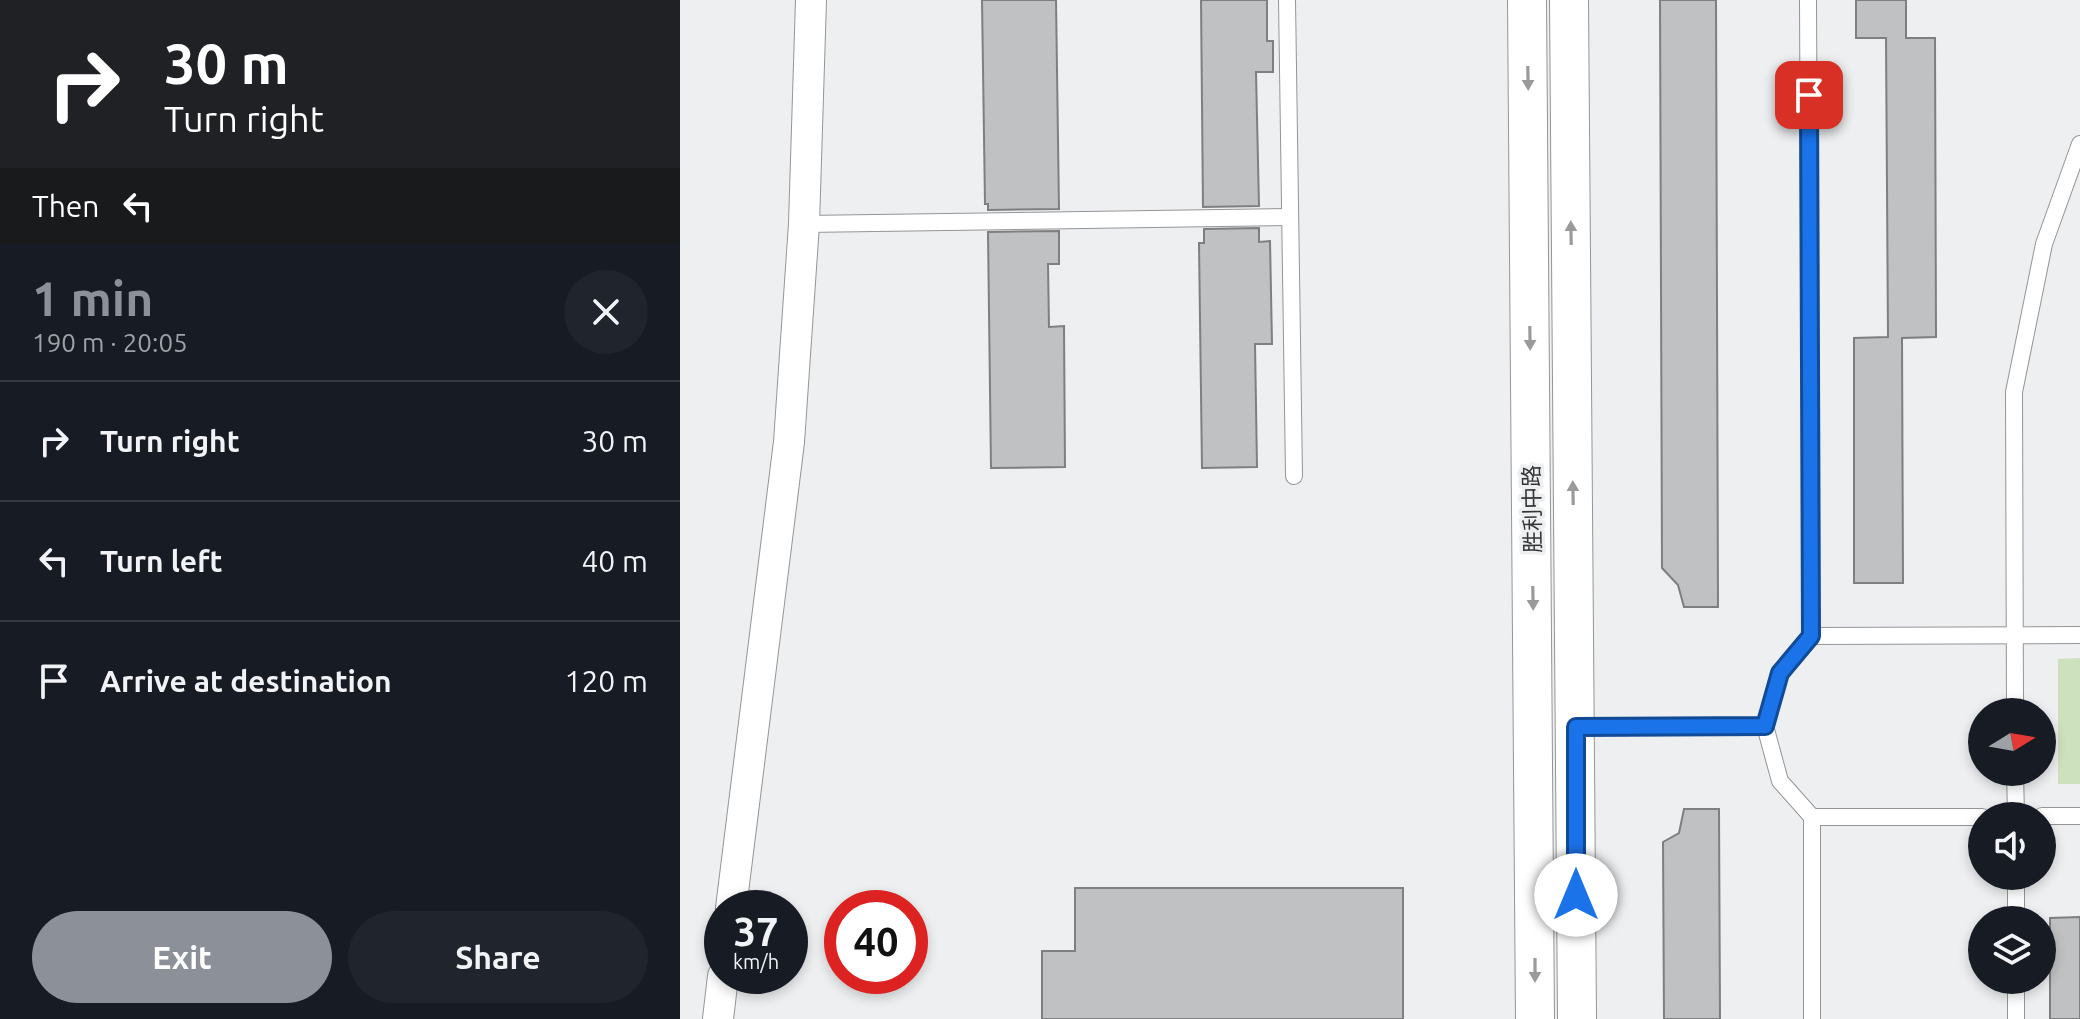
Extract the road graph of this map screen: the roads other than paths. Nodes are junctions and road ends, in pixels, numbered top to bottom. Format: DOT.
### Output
graph roads {
  1 [pos="811,0"];
  2 [pos="1287,0"];
  3 [pos="1527,0"];
  4 [pos="1569,0"];
  5 [pos="1808,0"];
  6 [pos="2080,144"];
  7 [pos="1290,217"];
  8 [pos="804,224"];
  9 [pos="1294,476"];
  10 [pos="2015,635"];
  11 [pos="2080,635"];
  12 [pos="1811,636"];
  13 [pos="2015,698"];
  14 [pos="1765,726"];
  15 [pos="1576,727"];
  16 [pos="2056,816"];
  17 [pos="2080,816"];
  18 [pos="1812,817"];
  19 [pos="1968,817"];
  20 [pos="733,890"];
  21 [pos="721,994"];
  22 [pos="2016,994"];
  23 [pos="718,1019"];
  24 [pos="1535,1019"];
  25 [pos="1577,1019"];
  26 [pos="1812,1019"];
  27 [pos="2016,1019"];
  1 -- 8 [label="street"];
  2 -- 7 [label="lane"];
  3 -- 24 [label="street, 胜利中路, one-way"];
  15 -- 4 [label="street, 胜利中路, one-way"];
  5 -- 12 [label="lane"];
  6 -- 10 [label="lane"];
  7 -- 8 [label="lane"];
  7 -- 9 [label="lane"];
  8 -- 20 [label="street"];
  10 -- 11 [label="lane"];
  10 -- 12 [label="lane"];
  10 -- 13 [label="lane"];
  12 -- 14 [label="lane"];
  14 -- 15 [label="lane"];
  14 -- 18 [label="lane"];
  15 -- 25 [label="street, 胜利中路"];
  16 -- 17 [label="lane"];
  18 -- 19 [label="lane"];
  18 -- 26 [label="lane"];
  21 -- 23 [label="street"];
  22 -- 27 [label="lane"];
}
